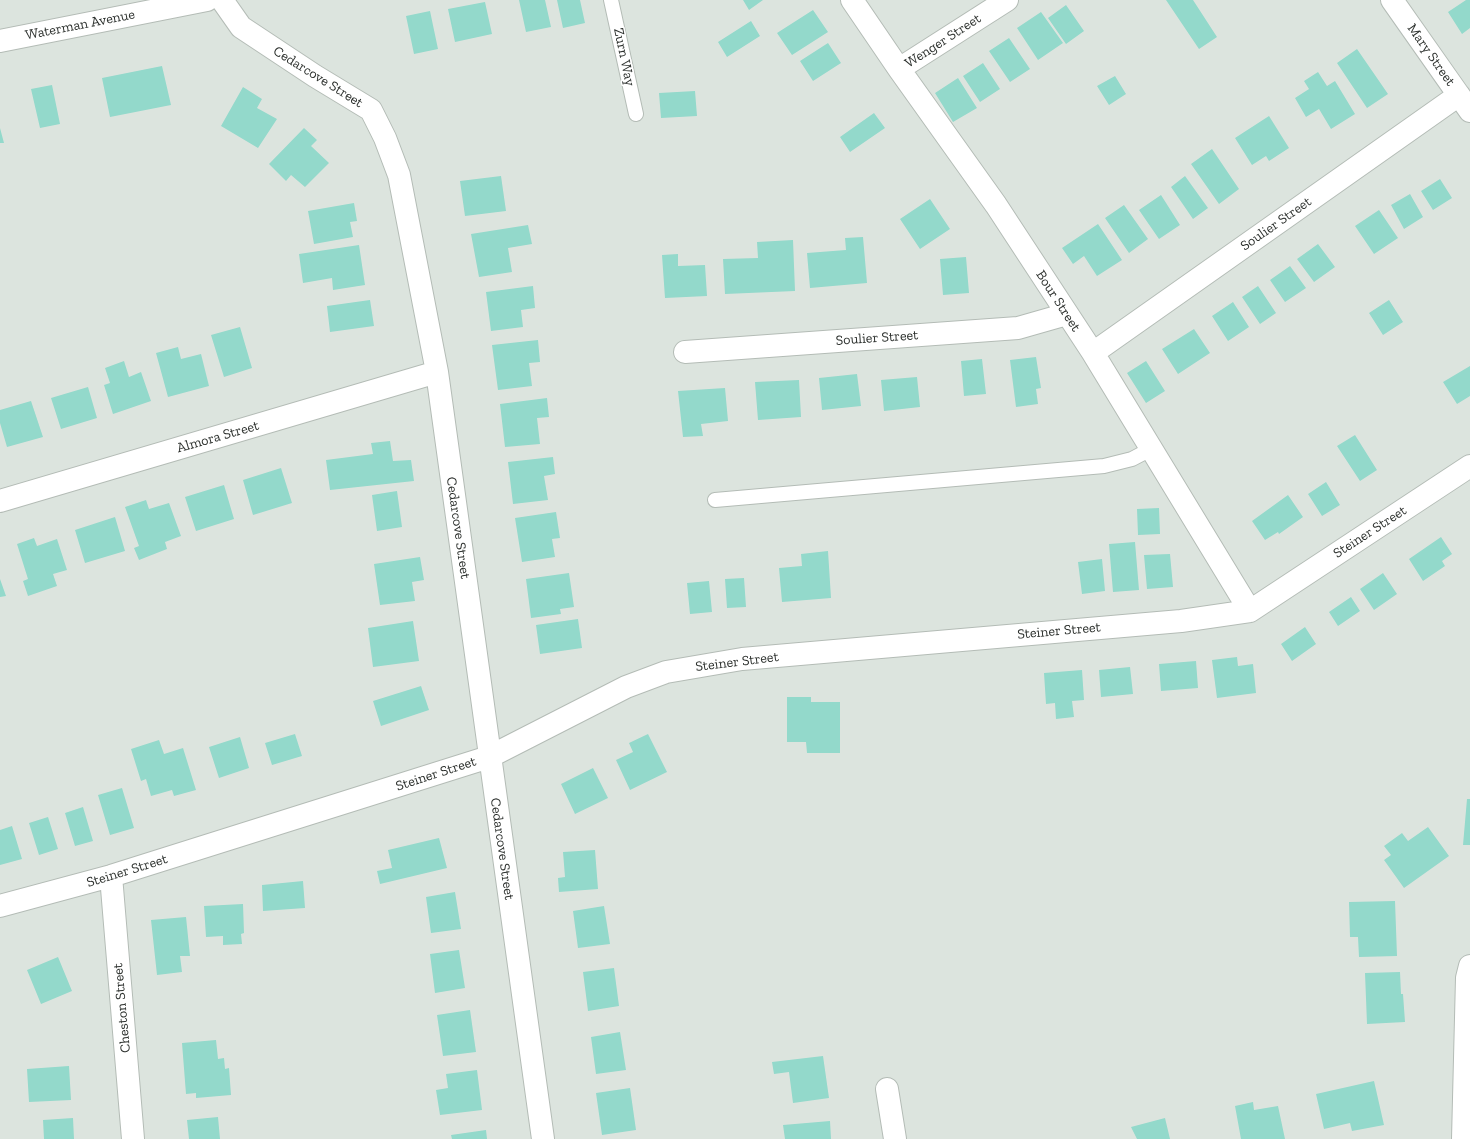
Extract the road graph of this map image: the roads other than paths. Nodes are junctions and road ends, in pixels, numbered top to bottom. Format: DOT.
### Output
graph roads {
  1 [pos="207,0"];
  2 [pos="222,0"];
  3 [pos="611,0"];
  4 [pos="852,0"];
  5 [pos="1007,0"];
  6 [pos="1392,0"];
  7 [pos="0,41"];
  8 [pos="899,69"];
  9 [pos="1465,103"];
  10 [pos="636,114"];
  11 [pos="1067,314"];
  12 [pos="685,352"];
  13 [pos="1092,353"];
  14 [pos="437,372"];
  15 [pos="1151,449"];
  16 [pos="1470,466"];
  17 [pos="715,500"];
  18 [pos="0,501"];
  19 [pos="1250,611"];
  20 [pos="489,757"];
  21 [pos="111,876"];
  22 [pos="0,906"];
  23 [pos="1470,966"];
  24 [pos="887,1089"];
  25 [pos="133,1139"];
  26 [pos="543,1139"];
  27 [pos="895,1139"];
  28 [pos="1463,1139"];
  1 -- 7 [label="street, Waterman Avenue"];
  2 -- 14 [label="street, Cedarcove Street"];
  3 -- 10 [label="lane, Zurn Way"];
  4 -- 8 [label="street, Bour Street"];
  5 -- 8 [label="street, Wenger Street"];
  6 -- 9 [label="street, Mary Street"];
  8 -- 11 [label="street, Bour Street"];
  9 -- 13 [label="street, Soulier Street"];
  11 -- 12 [label="street, Soulier Street"];
  11 -- 13 [label="street, Bour Street"];
  13 -- 15 [label="street, Bour Street"];
  14 -- 18 [label="street, Almora Street"];
  14 -- 20 [label="street, Cedarcove Street"];
  15 -- 17 [label="lane"];
  15 -- 19 [label="street, Bour Street"];
  16 -- 19 [label="street, Steiner Street"];
  19 -- 20 [label="street, Steiner Street"];
  20 -- 21 [label="street, Steiner Street"];
  20 -- 26 [label="street, Cedarcove Street"];
  21 -- 22 [label="street, Steiner Street"];
  21 -- 25 [label="street, Cheston Street"];
  23 -- 28 [label="street"];
  24 -- 27 [label="street"];
}
